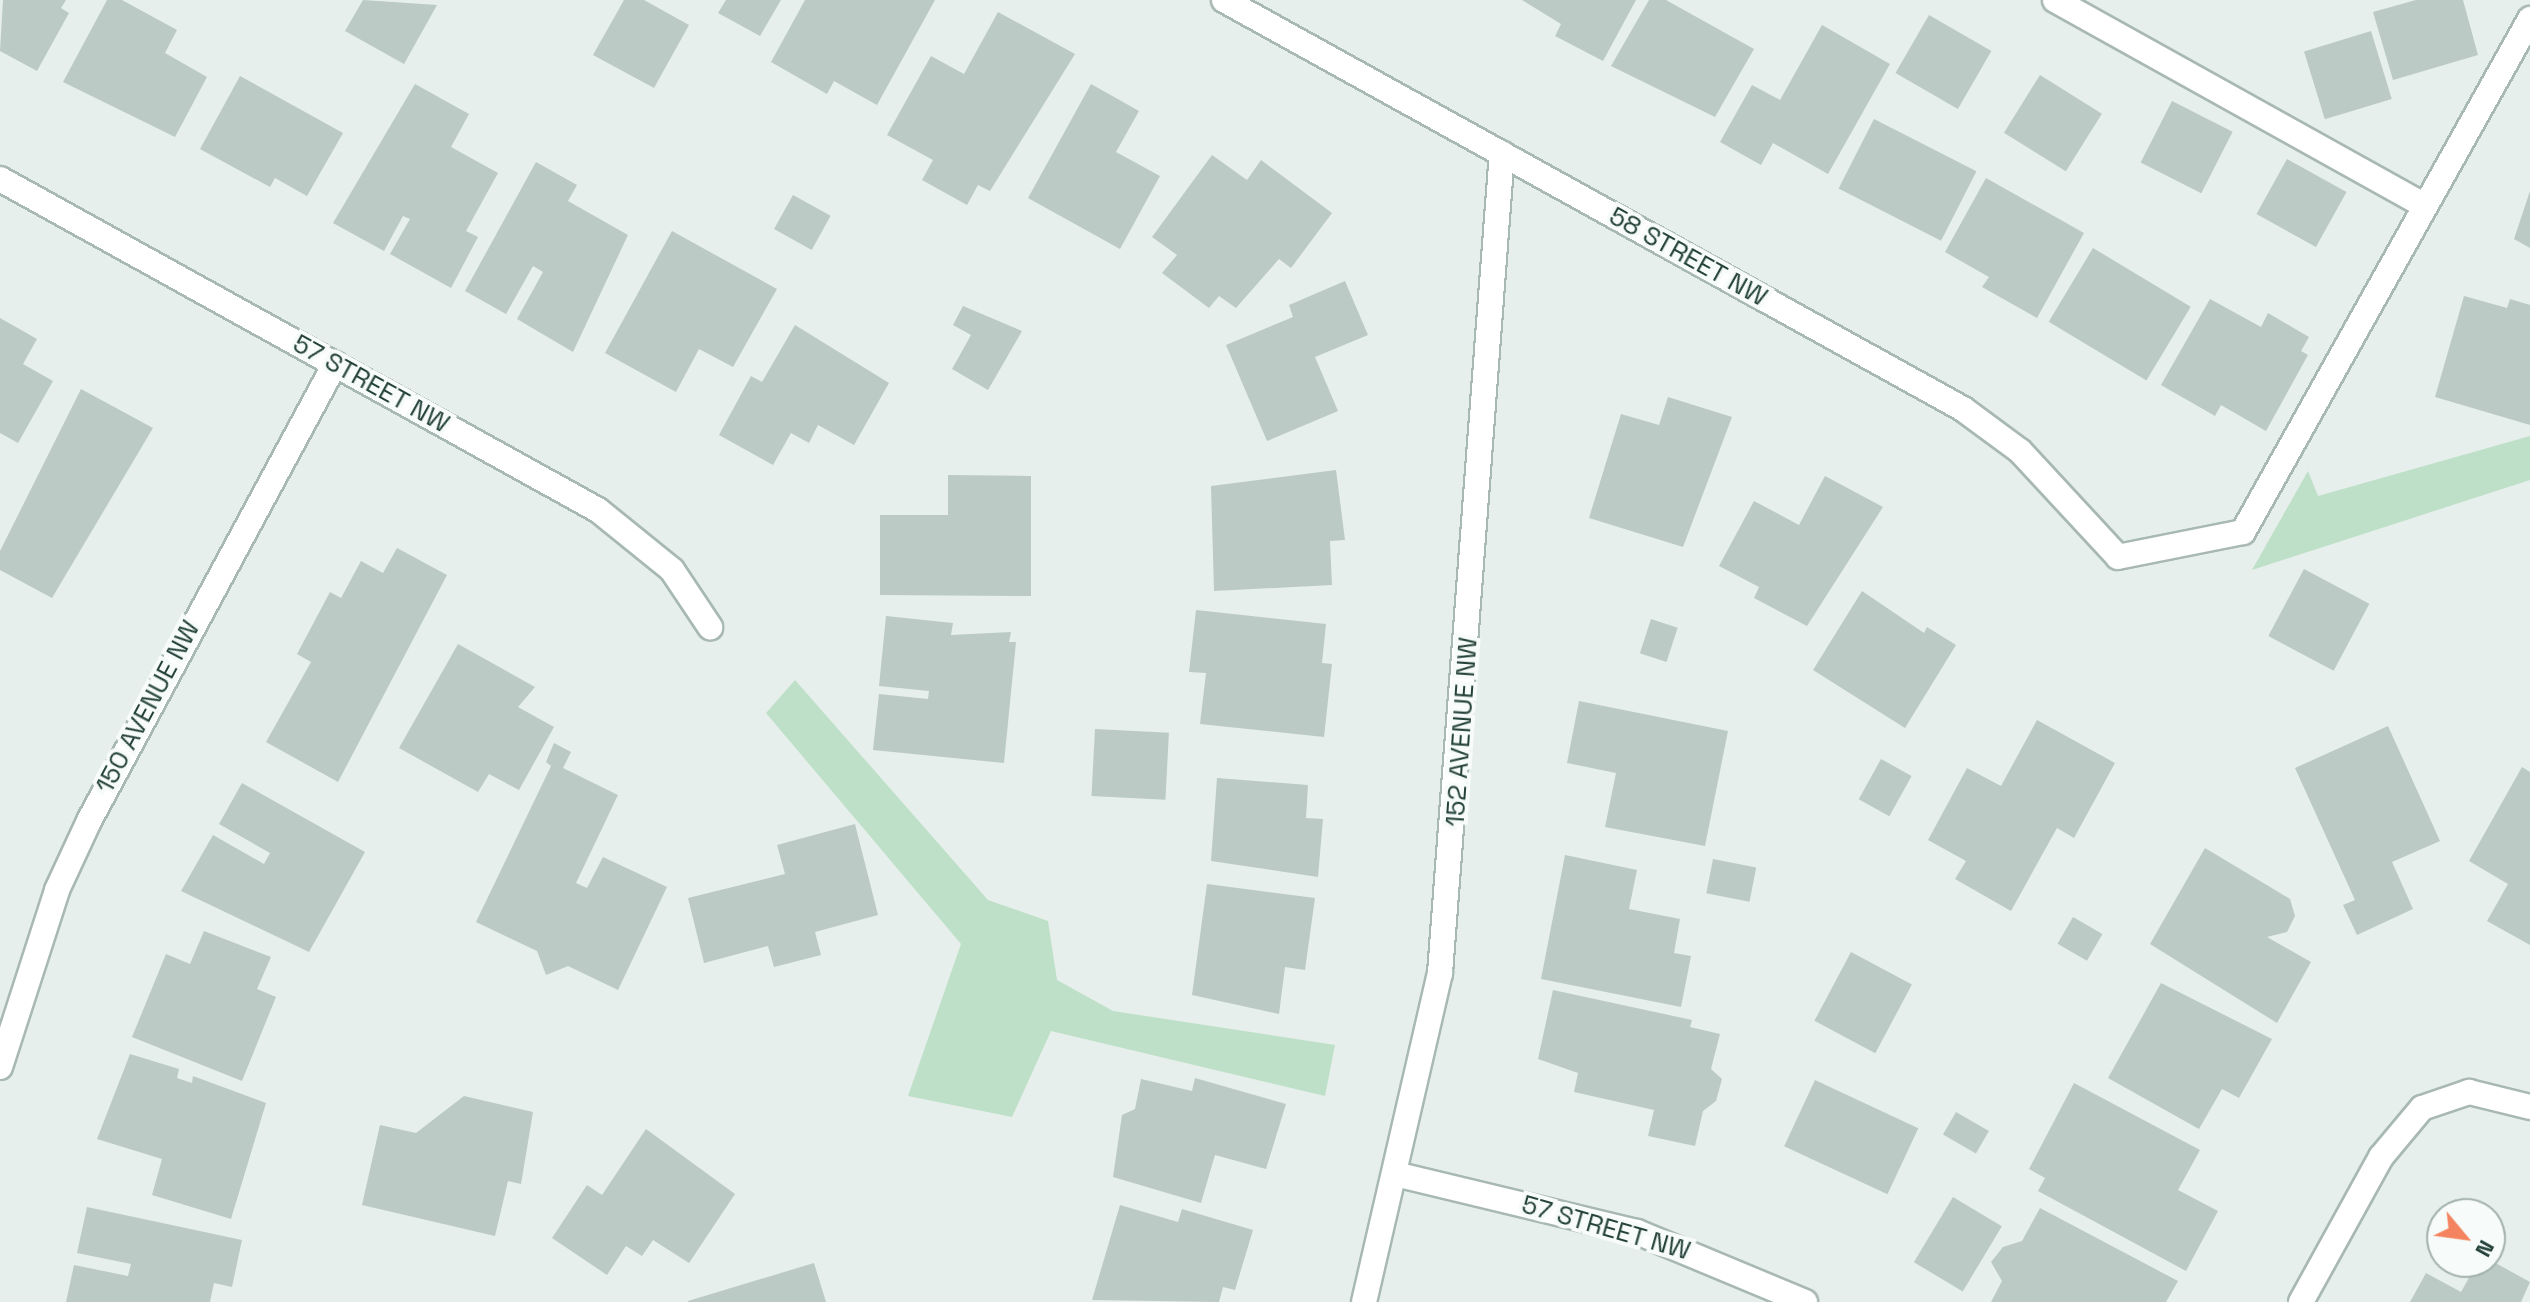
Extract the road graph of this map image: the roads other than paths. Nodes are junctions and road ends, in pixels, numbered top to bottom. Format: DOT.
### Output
graph roads {
  1 [pos="1224,0"];
  2 [pos="2055,0"];
  3 [pos="2530,19"];
  4 [pos="1502,153"];
  5 [pos="0,179"];
  6 [pos="2425,206"];
  7 [pos="335,364"];
  8 [pos="710,627"];
  9 [pos="0,1067"];
  10 [pos="2530,1107"];
  11 [pos="1399,1175"];
  12 [pos="1364,1302"];
  13 [pos="1805,1302"];
  14 [pos="2301,1302"];
  1 -- 4 [label="street, 58 STREET NW"];
  2 -- 6 [label="street"];
  3 -- 6 [label="street"];
  4 -- 6 [label="street, 58 STREET NW"];
  4 -- 11 [label="street, 152 AVENUE NW"];
  5 -- 7 [label="street, 57 STREET NW"];
  7 -- 8 [label="street, 57 STREET NW"];
  7 -- 9 [label="street, 150 AVENUE NW"];
  10 -- 14 [label="street"];
  11 -- 12 [label="street, 152 AVENUE NW"];
  11 -- 13 [label="street, 57 STREET NW"];
}
